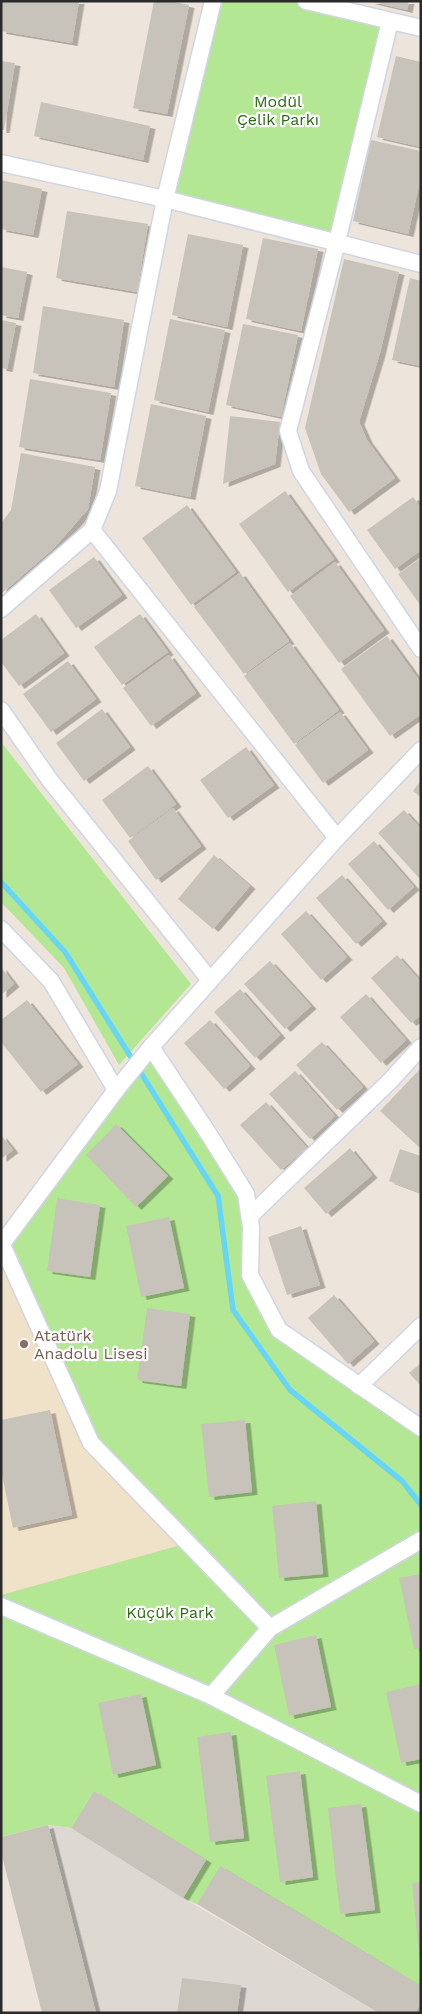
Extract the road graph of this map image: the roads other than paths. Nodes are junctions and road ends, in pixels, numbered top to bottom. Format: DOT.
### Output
graph roads {
  1 [pos="213,1"];
  2 [pos="306,1"];
  3 [pos="390,21"];
  4 [pos="421,28"];
  5 [pos="1,163"];
  6 [pos="165,198"];
  7 [pos="337,242"];
  8 [pos="421,264"];
  9 [pos="92,530"];
  10 [pos="1,609"];
  11 [pos="421,648"];
  12 [pos="1,710"];
  13 [pos="421,750"];
  14 [pos="337,838"];
  15 [pos="1,929"];
  16 [pos="210,980"];
  17 [pos="151,1047"];
  18 [pos="421,1047"];
  19 [pos="116,1090"];
  20 [pos="250,1216"];
  21 [pos="2,1245"];
  22 [pos="421,1326"];
  23 [pos="358,1386"];
  24 [pos="421,1428"];
  25 [pos="421,1540"];
  26 [pos="1,1606"];
  27 [pos="270,1628"];
  28 [pos="211,1696"];
  29 [pos="421,1804"];
  1 -- 6 [label="street"];
  2 -- 3 [label="street"];
  3 -- 4 [label="street"];
  3 -- 7 [label="street"];
  5 -- 6 [label="street"];
  6 -- 7 [label="street"];
  6 -- 9 [label="street"];
  7 -- 8 [label="street"];
  7 -- 11 [label="street"];
  9 -- 10 [label="street"];
  9 -- 14 [label="street"];
  12 -- 16 [label="street"];
  13 -- 14 [label="street"];
  14 -- 16 [label="street"];
  15 -- 19 [label="street"];
  16 -- 17 [label="street"];
  17 -- 19 [label="street"];
  17 -- 20 [label="street"];
  18 -- 20 [label="street"];
  19 -- 21 [label="street"];
  20 -- 23 [label="street"];
  21 -- 27 [label="street"];
  22 -- 23 [label="street"];
  23 -- 24 [label="street"];
  25 -- 27 [label="street"];
  26 -- 28 [label="street"];
  27 -- 28 [label="street"];
  28 -- 29 [label="street"];
}
